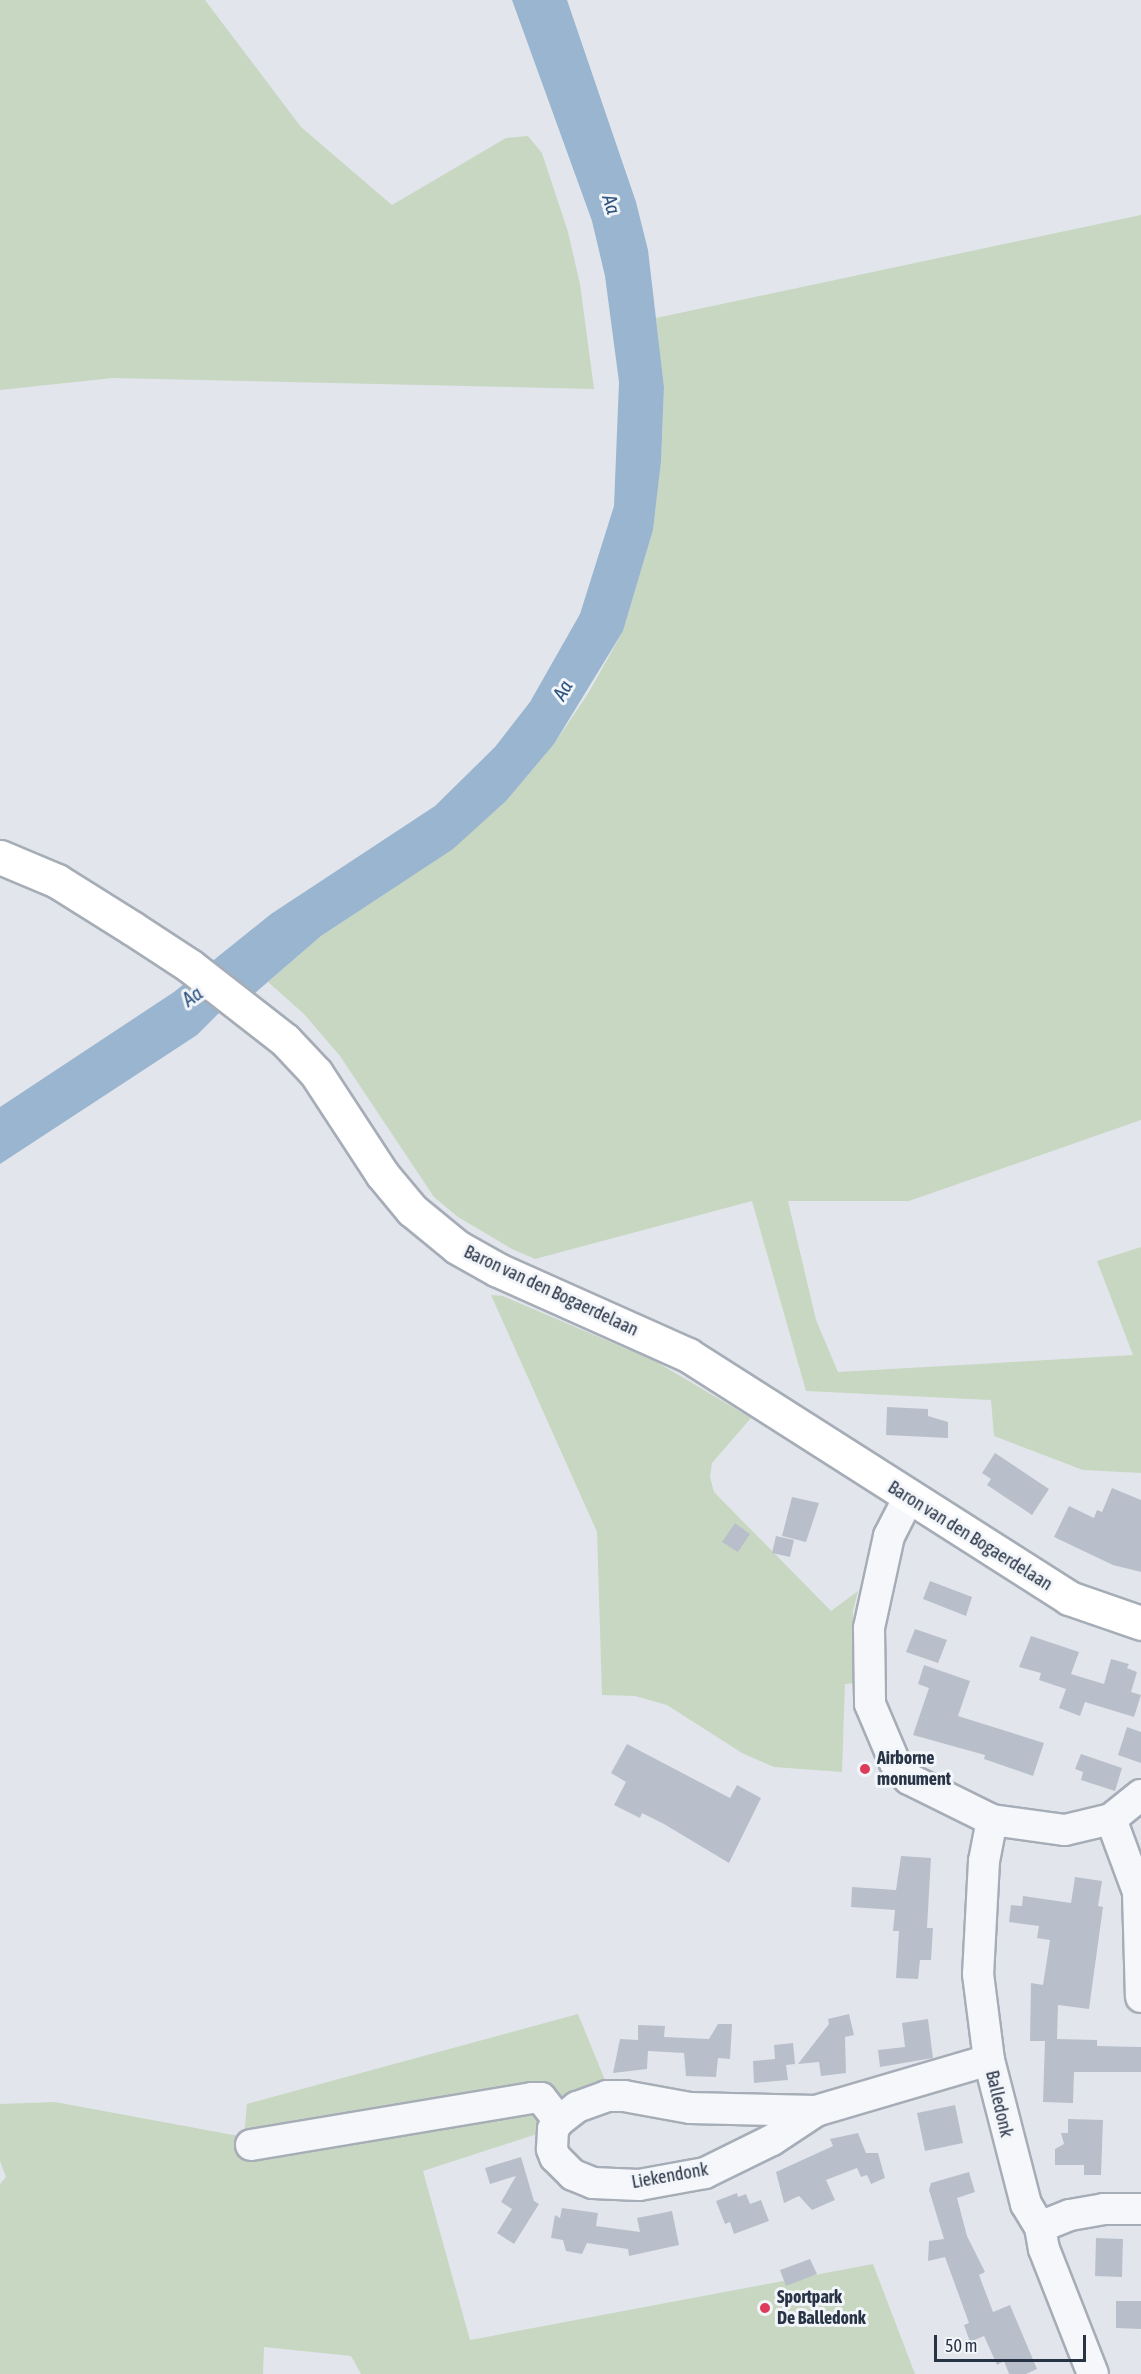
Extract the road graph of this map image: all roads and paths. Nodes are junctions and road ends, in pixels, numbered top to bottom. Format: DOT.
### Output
graph roads {
  1 [pos="0,857"];
  2 [pos="909,1497"];
  3 [pos="1141,1623"];
  4 [pos="1141,1795"];
  5 [pos="1111,1819"];
  6 [pos="992,1820"];
  7 [pos="1141,1997"];
  8 [pos="989,2060"];
  9 [pos="816,2110"];
  10 [pos="559,2121"];
  11 [pos="251,2145"];
  12 [pos="1141,2209"];
  13 [pos="1040,2227"];
  14 [pos="1093,2374"];
  1 -- 2 [label="main road, Baron van den Bogaerdelaan"];
  2 -- 3 [label="main road, Baron van den Bogaerdelaan"];
  2 -- 6 [label="street"];
  4 -- 5 [label="street"];
  5 -- 6 [label="street"];
  5 -- 7 [label="street"];
  6 -- 8 [label="street, Balledonk"];
  8 -- 9 [label="street, Liekendonk"];
  8 -- 13 [label="street, Balledonk"];
  9 -- 10 [label="street, Liekendonk"];
  9 -- 10 [label="street, Liekendonk"];
  10 -- 11 [label="street"];
  12 -- 13 [label="street"];
  13 -- 14 [label="street, Balledonk"];
}
